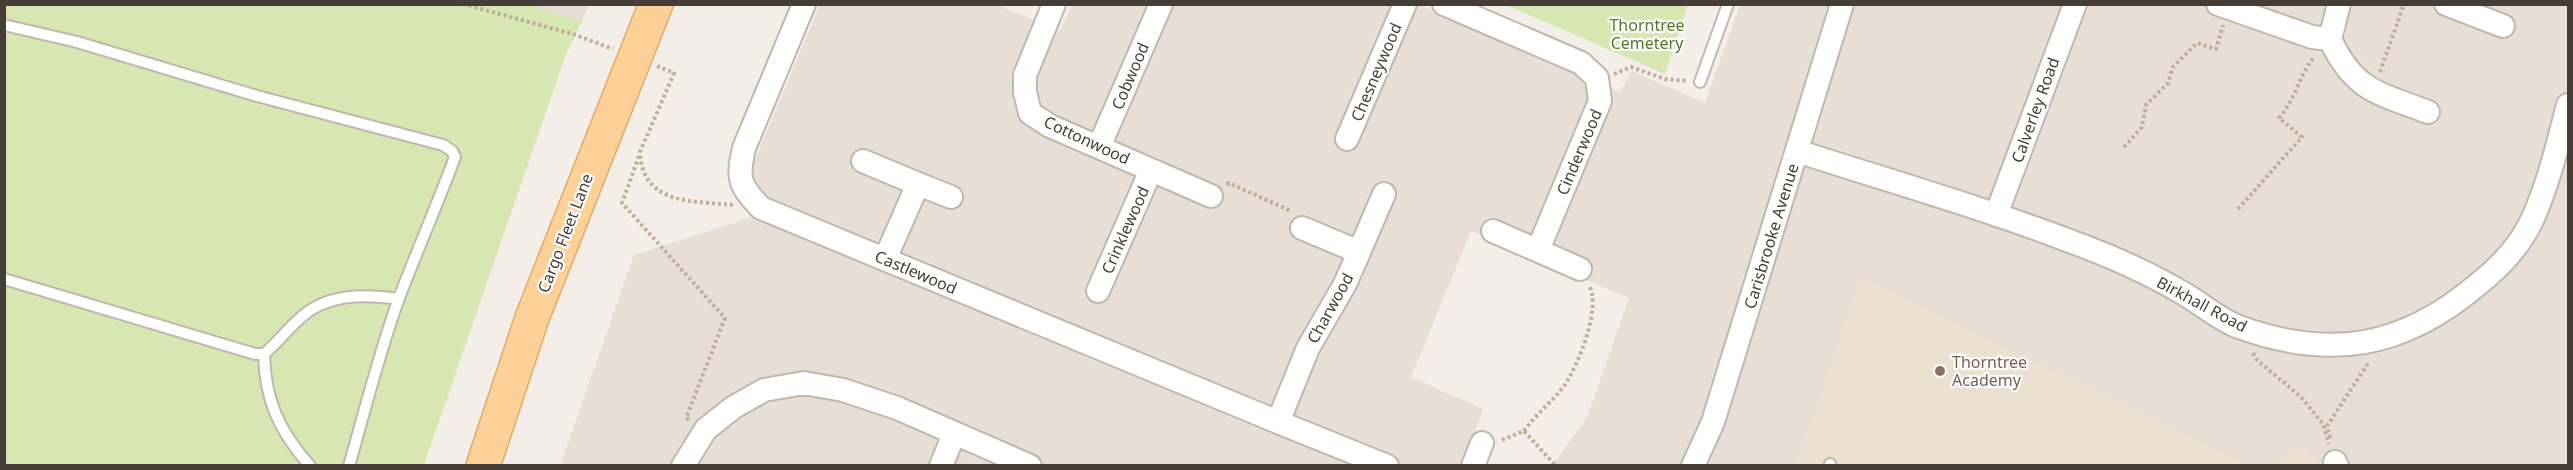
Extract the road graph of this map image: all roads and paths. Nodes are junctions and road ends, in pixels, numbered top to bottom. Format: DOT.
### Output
graph roads {
  1 [pos="463,4"];
  2 [pos="656,4"];
  3 [pos="804,4"];
  4 [pos="1161,4"];
  5 [pos="1405,4"];
  6 [pos="1444,4"];
  7 [pos="1728,4"];
  8 [pos="1842,4"];
  9 [pos="2075,4"];
  10 [pos="2339,4"];
  11 [pos="2404,4"];
  12 [pos="2446,4"];
  13 [pos="1048,6"];
  14 [pos="2223,6"];
  15 [pos="4,25"];
  16 [pos="2503,26"];
  17 [pos="2330,39"];
  18 [pos="634,56"];
  19 [pos="1700,82"];
  20 [pos="2374,90"];
  21 [pos="1600,101"];
  22 [pos="2568,105"];
  23 [pos="2428,112"];
  24 [pos="1347,139"];
  25 [pos="1099,147"];
  26 [pos="2124,147"];
  27 [pos="1797,151"];
  28 [pos="640,152"];
  29 [pos="863,161"];
  30 [pos="1151,170"];
  31 [pos="918,184"];
  32 [pos="1384,194"];
  33 [pos="1211,196"];
  34 [pos="951,197"];
  35 [pos="761,208"];
  36 [pos="2238,209"];
  37 [pos="1996,215"];
  38 [pos="1302,228"];
  39 [pos="1493,231"];
  40 [pos="1538,250"];
  41 [pos="1359,252"];
  42 [pos="885,259"];
  43 [pos="1580,269"];
  44 [pos="4,279"];
  45 [pos="1098,291"];
  46 [pos="399,299"];
  47 [pos="2236,326"];
  48 [pos="2384,339"];
  49 [pos="264,354"];
  50 [pos="1278,423"];
  51 [pos="706,429"];
  52 [pos="1524,431"];
  53 [pos="954,434"];
  54 [pos="1482,443"];
  55 [pos="2334,464"];
  56 [pos="310,465"];
  57 [pos="349,465"];
  58 [pos="483,465"];
  59 [pos="683,465"];
  60 [pos="941,465"];
  61 [pos="1030,465"];
  62 [pos="1388,465"];
  63 [pos="1473,465"];
  64 [pos="1556,465"];
  65 [pos="1693,465"];
  1 -- 18 [label="path"];
  2 -- 18 [label="main road, Cargo Fleet Lane"];
  3 -- 35 [label="street"];
  4 -- 25 [label="street, Cobwood"];
  5 -- 24 [label="street, Chesneywood"];
  6 -- 21 [label="street, Cinderwood"];
  7 -- 19 [label="lane"];
  8 -- 27 [label="street, Carisbrooke Avenue"];
  9 -- 37 [label="street, Calverley Road"];
  10 -- 17 [label="street"];
  11 -- 20 [label="path"];
  12 -- 16 [label="street"];
  13 -- 25 [label="street, Cottonwood"];
  14 -- 17 [label="street"];
  14 -- 26 [label="path"];
  15 -- 46 [label="lane"];
  17 -- 20 [label="street"];
  17 -- 36 [label="path"];
  18 -- 28 [label="path"];
  18 -- 58 [label="main road, Cargo Fleet Lane"];
  19 -- 21 [label="path"];
  20 -- 23 [label="street"];
  21 -- 40 [label="street, Cinderwood"];
  22 -- 48 [label="street, Birkhall Road"];
  25 -- 30 [label="street, Cottonwood"];
  27 -- 37 [label="street, Birkhall Road"];
  27 -- 65 [label="street, Carisbrooke Avenue"];
  28 -- 35 [label="path"];
  28 -- 51 [label="path"];
  29 -- 31 [label="street"];
  30 -- 33 [label="street, Cottonwood"];
  30 -- 45 [label="street, Crinklewood"];
  31 -- 34 [label="street"];
  31 -- 42 [label="street"];
  32 -- 41 [label="street"];
  33 -- 38 [label="path"];
  35 -- 42 [label="street, Castlewood"];
  37 -- 47 [label="street, Birkhall Road"];
  38 -- 41 [label="street, Charwood"];
  39 -- 40 [label="street"];
  40 -- 43 [label="street"];
  41 -- 50 [label="street, Charwood"];
  42 -- 50 [label="street, Castlewood"];
  43 -- 52 [label="path"];
  44 -- 49 [label="lane"];
  46 -- 49 [label="lane"];
  46 -- 57 [label="lane"];
  47 -- 48 [label="street, Birkhall Road"];
  47 -- 55 [label="path"];
  48 -- 55 [label="path"];
  49 -- 56 [label="lane"];
  50 -- 62 [label="street, Castlewood"];
  51 -- 53 [label="street"];
  51 -- 59 [label="street"];
  52 -- 54 [label="path"];
  52 -- 64 [label="path"];
  53 -- 60 [label="street"];
  53 -- 61 [label="street"];
  54 -- 63 [label="street"];
}
